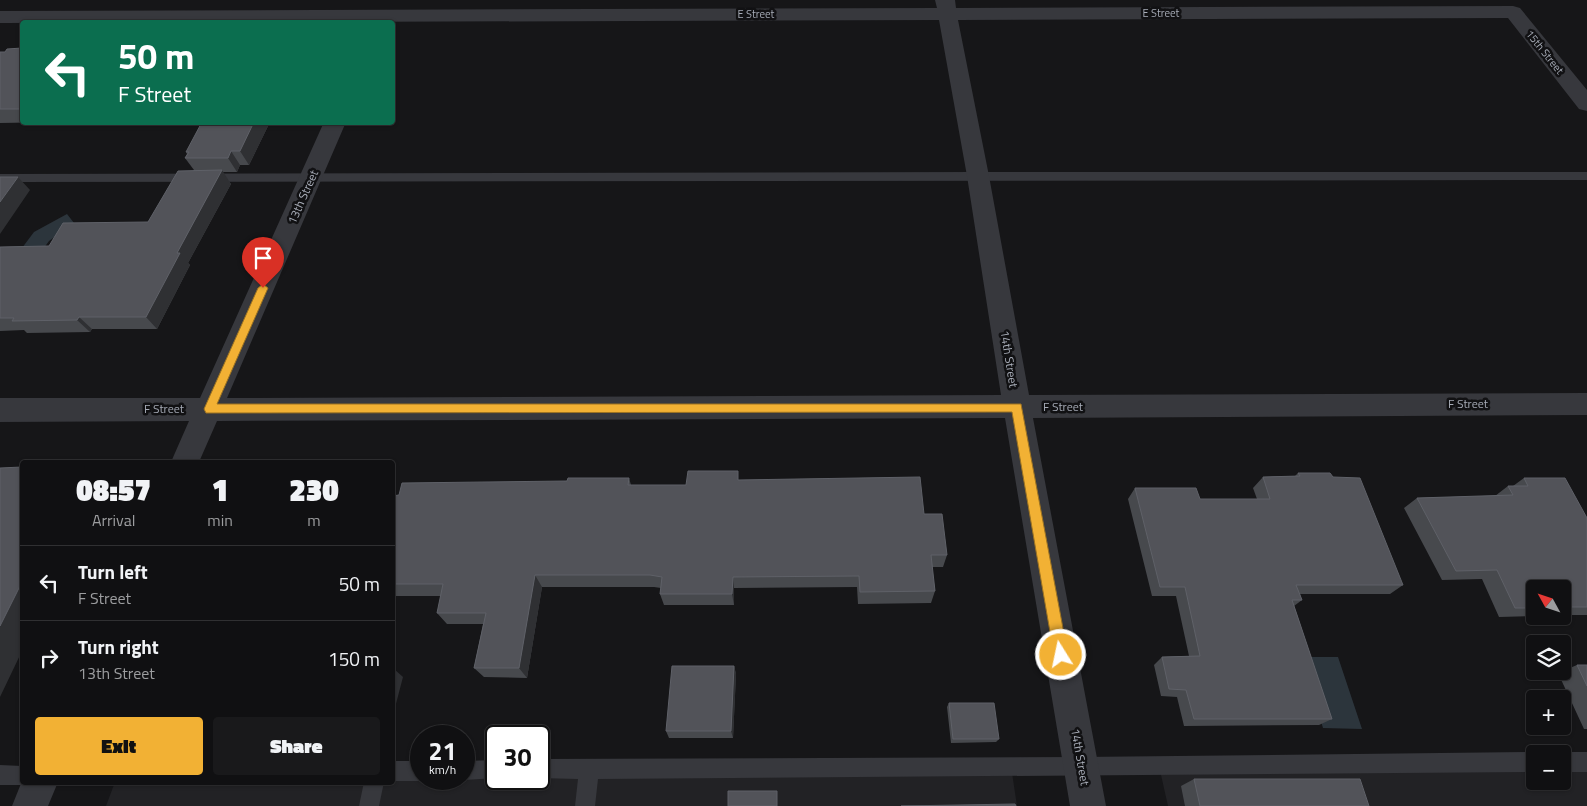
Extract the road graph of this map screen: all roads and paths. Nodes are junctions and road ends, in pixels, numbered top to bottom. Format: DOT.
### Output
graph roads {
  1 [pos="1517,6"];
  2 [pos="947,7"];
  3 [pos="382,13"];
  4 [pos="0,17"];
  5 [pos="1587,104"];
  6 [pos="335,125"];
  7 [pos="978,176"];
  8 [pos="1587,176"];
  9 [pos="0,178"];
  10 [pos="312,179"];
  11 [pos="1587,404"];
  12 [pos="1017,407"];
  13 [pos="210,409"];
  14 [pos="0,410"];
  15 [pos="186,460"];
  16 [pos="1526,762"];
  17 [pos="1571,762"];
  18 [pos="1587,762"];
  19 [pos="1081,768"];
  20 [pos="550,769"];
  21 [pos="589,770"];
  22 [pos="395,771"];
  23 [pos="410,771"];
  24 [pos="0,775"];
  25 [pos="20,775"];
  26 [pos="39,785"];
  27 [pos="373,785"];
  28 [pos="30,806"];
  29 [pos="369,806"];
  30 [pos="585,806"];
  31 [pos="1088,806"];
  1 -- 2 [label="street, E Street"];
  1 -- 5 [label="street, 15th Street"];
  2 -- 3 [label="street, E Street"];
  2 -- 7 [label="street, 14th Street"];
  3 -- 4 [label="street, E Street"];
  6 -- 10 [label="street, 13th Street"];
  7 -- 8 [label="lane"];
  7 -- 10 [label="lane"];
  7 -- 12 [label="street, 14th Street"];
  9 -- 10 [label="lane"];
  10 -- 13 [label="street, 13th Street"];
  11 -- 12 [label="street, F Street"];
  12 -- 13 [label="street, F Street"];
  12 -- 19 [label="street, 14th Street"];
  13 -- 14 [label="street, F Street"];
  13 -- 15 [label="street, 13th Street"];
  16 -- 19 [label="lane"];
  17 -- 18 [label="lane"];
  19 -- 21 [label="lane"];
  19 -- 31 [label="street, 14th Street"];
  20 -- 21 [label="lane"];
  21 -- 30 [label="lane"];
  22 -- 23 [label="lane"];
  24 -- 25 [label="lane"];
  26 -- 28 [label="street"];
  27 -- 29 [label="lane"];
}
